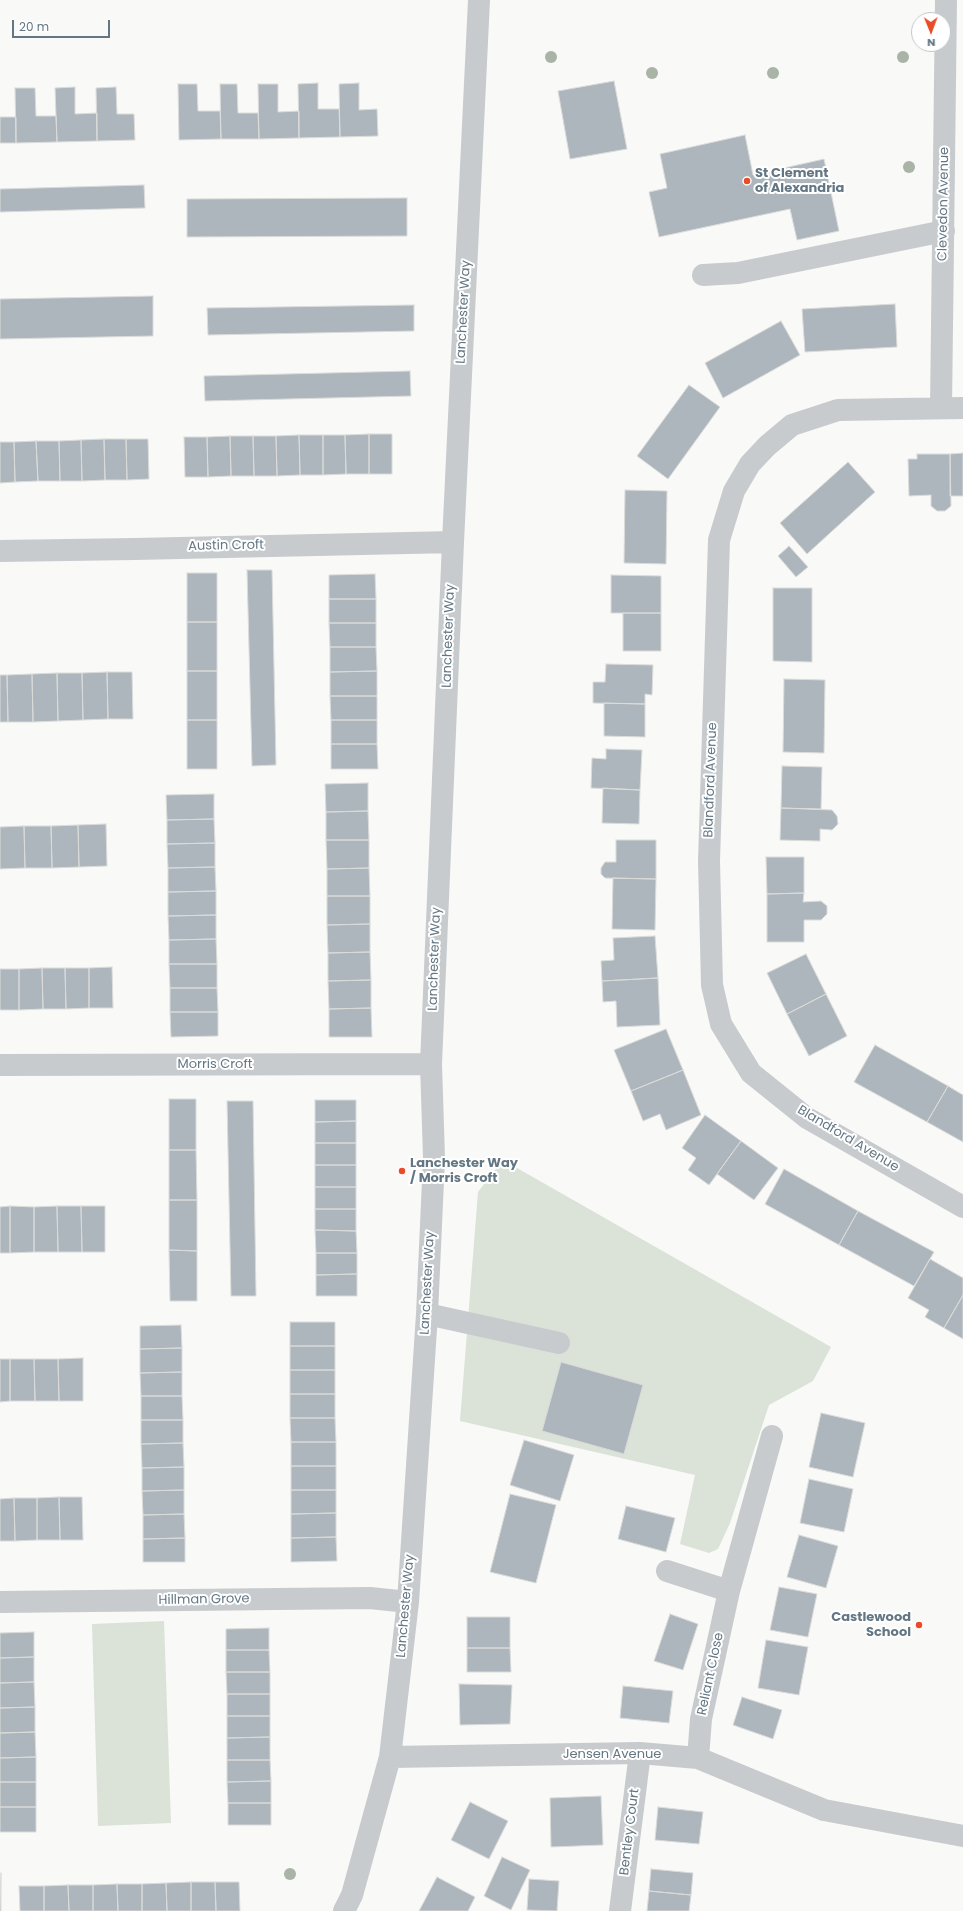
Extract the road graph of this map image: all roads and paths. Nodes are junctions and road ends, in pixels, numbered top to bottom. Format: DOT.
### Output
graph roads {
  1 [pos="479,0"];
  2 [pos="946,0"];
  3 [pos="944,231"];
  4 [pos="703,275"];
  5 [pos="941,408"];
  6 [pos="963,408"];
  7 [pos="453,542"];
  8 [pos="0,551"];
  9 [pos="431,1064"];
  10 [pos="0,1065"];
  11 [pos="963,1207"];
  12 [pos="427,1314"];
  13 [pos="559,1343"];
  14 [pos="772,1436"];
  15 [pos="667,1571"];
  16 [pos="729,1591"];
  17 [pos="0,1602"];
  18 [pos="408,1602"];
  19 [pos="640,1753"];
  20 [pos="390,1757"];
  21 [pos="698,1758"];
  22 [pos="963,1836"];
  23 [pos="344,1911"];
  24 [pos="620,1911"];
  1 -- 7 [label="street, Lanchester Way"];
  2 -- 3 [label="street, Clevedon Avenue"];
  3 -- 4 [label="street"];
  3 -- 5 [label="street, Clevedon Avenue"];
  5 -- 6 [label="street, Blandford Avenue"];
  5 -- 11 [label="street, Blandford Avenue"];
  7 -- 8 [label="street, Austin Croft"];
  7 -- 9 [label="street, Lanchester Way"];
  9 -- 10 [label="street, Morris Croft"];
  9 -- 12 [label="street, Lanchester Way"];
  12 -- 13 [label="street"];
  12 -- 18 [label="street, Lanchester Way"];
  14 -- 16 [label="street, Reliant Close"];
  15 -- 16 [label="street"];
  16 -- 21 [label="street, Reliant Close"];
  17 -- 18 [label="street, Hillman Grove"];
  18 -- 20 [label="street, Lanchester Way"];
  19 -- 20 [label="street, Jensen Avenue"];
  19 -- 21 [label="street, Jensen Avenue"];
  19 -- 24 [label="street, Bentley Court"];
  20 -- 23 [label="street, Lanchester Way"];
  21 -- 22 [label="street, Jensen Avenue"];
}
